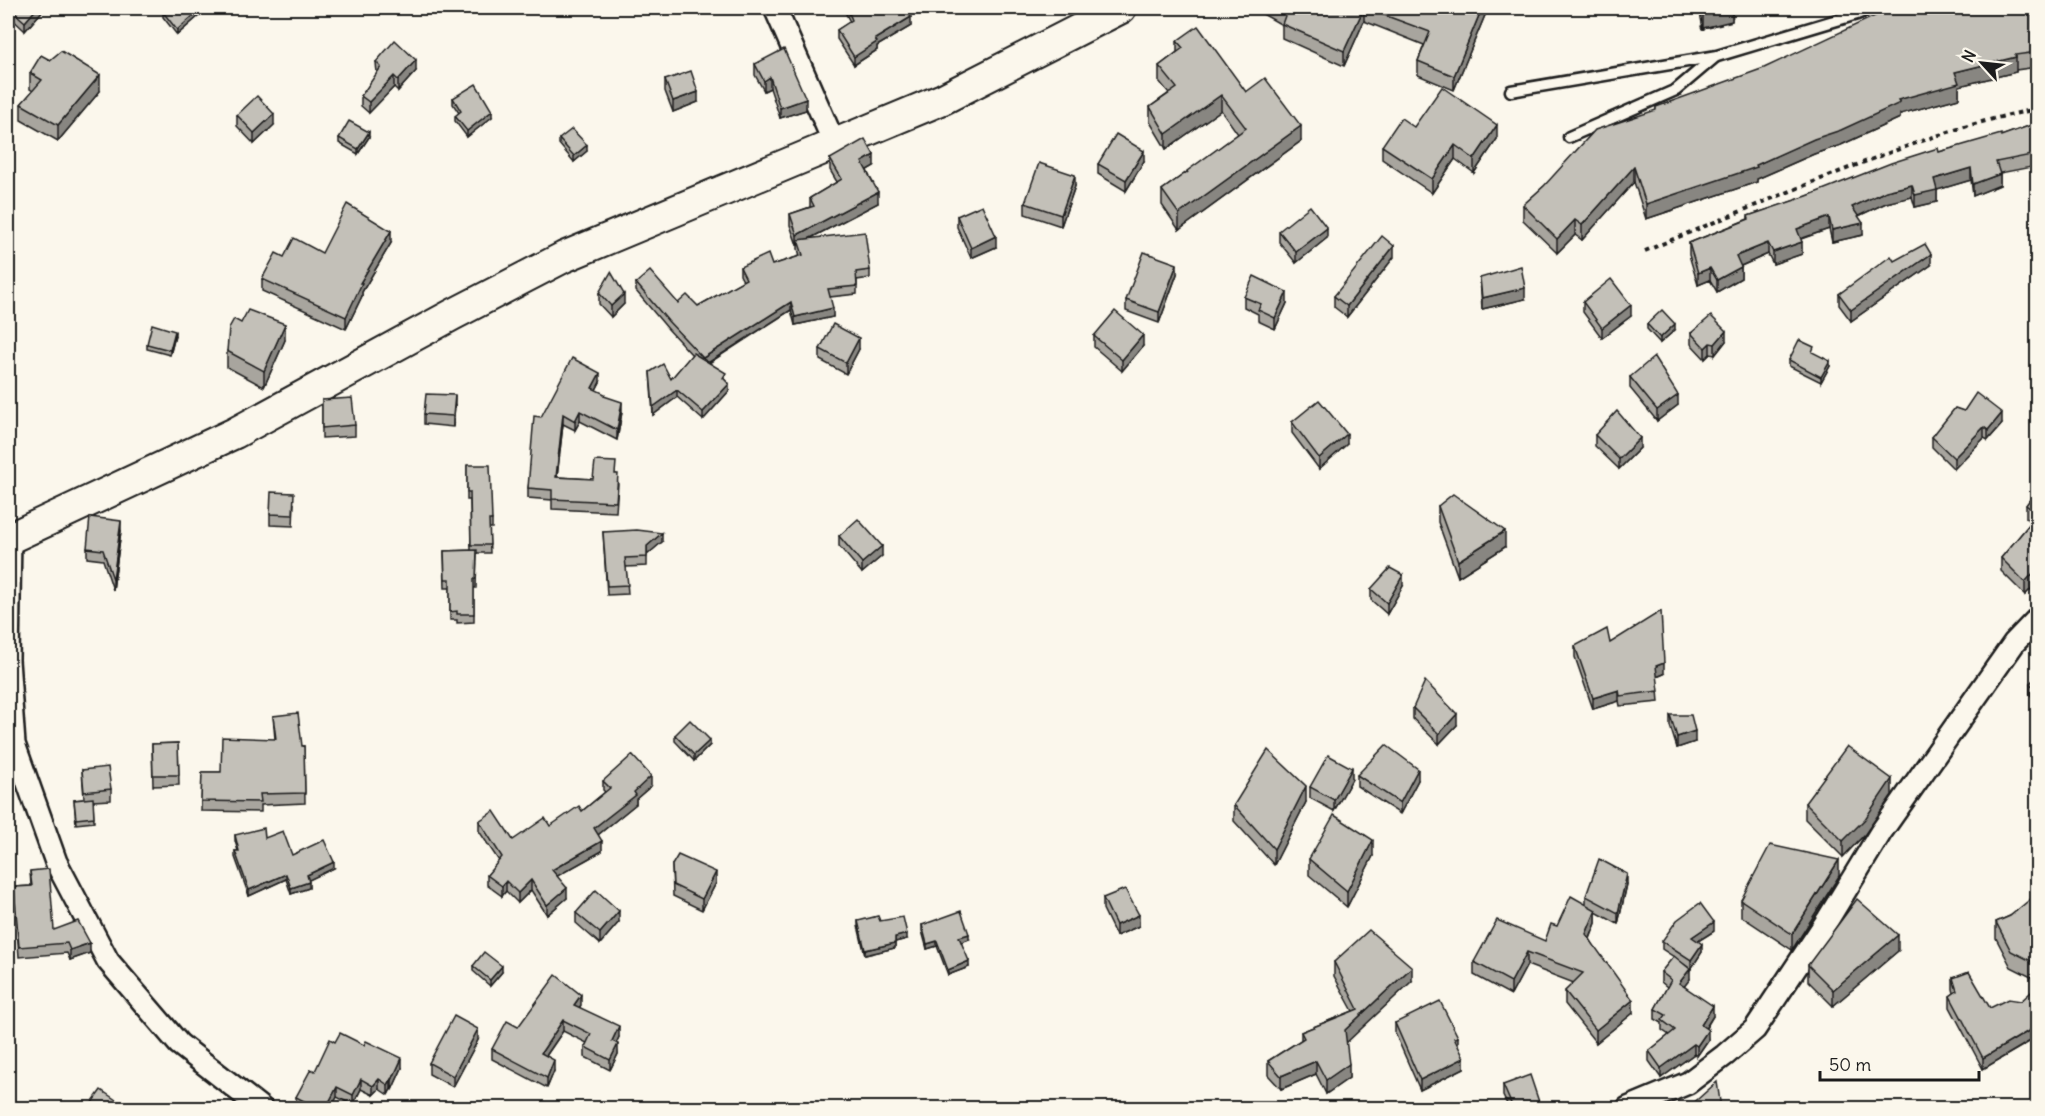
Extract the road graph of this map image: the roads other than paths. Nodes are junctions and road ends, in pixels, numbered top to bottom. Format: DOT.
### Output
graph roads {
  1 [pos="775,8"];
  2 [pos="1121,8"];
  3 [pos="1871,8"];
  4 [pos="1717,56"];
  5 [pos="1511,91"];
  6 [pos="1569,137"];
  7 [pos="835,145"];
  8 [pos="9,538"];
  9 [pos="2037,618"];
  10 [pos="261,1108"];
  11 [pos="1628,1108"];
  1 -- 7 [label="street"];
  2 -- 7 [label="street"];
  3 -- 4 [label="lane"];
  4 -- 5 [label="lane"];
  4 -- 6 [label="lane"];
  7 -- 8 [label="street"];
  8 -- 10 [label="street"];
  9 -- 11 [label="street"];
}
